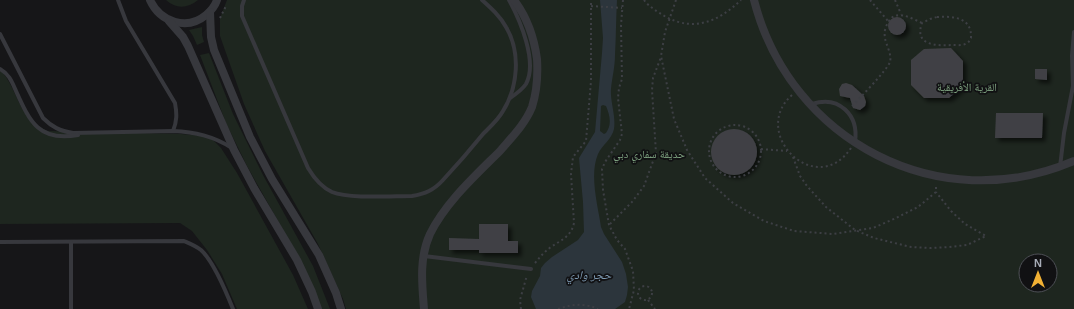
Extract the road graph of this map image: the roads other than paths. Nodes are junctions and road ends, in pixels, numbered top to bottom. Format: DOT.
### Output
graph roads {
  1 [pos="118,0"];
  2 [pos="150,0"];
  3 [pos="217,0"];
  4 [pos="244,0"];
  5 [pos="482,0"];
  6 [pos="509,0"];
  7 [pos="514,0"];
  8 [pos="754,0"];
  9 [pos="210,12"];
  10 [pos="169,21"];
  11 [pos="1074,32"];
  12 [pos="0,34"];
  13 [pos="0,69"];
  14 [pos="510,98"];
  15 [pos="810,104"];
  16 [pos="173,131"];
  17 [pos="85,132"];
  18 [pos="855,142"];
  19 [pos="234,150"];
  20 [pos="1074,161"];
  21 [pos="1060,167"];
  22 [pos="0,242"];
  23 [pos="71,242"];
  24 [pos="423,256"];
  25 [pos="531,269"];
  26 [pos="71,309"];
  27 [pos="233,309"];
  28 [pos="318,309"];
  29 [pos="341,309"];
  30 [pos="424,309"];
  1 -- 16 [label="lane"];
  2 -- 10 [label="street"];
  3 -- 9 [label="street"];
  4 -- 14 [label="lane"];
  5 -- 14 [label="lane"];
  6 -- 14 [label="lane"];
  7 -- 24 [label="street"];
  8 -- 15 [label="street"];
  9 -- 10 [label="street"];
  9 -- 29 [label="street"];
  10 -- 19 [label="street"];
  11 -- 21 [label="lane"];
  12 -- 17 [label="lane"];
  13 -- 17 [label="lane"];
  15 -- 18 [label="street"];
  15 -- 18 [label="lane"];
  16 -- 17 [label="lane"];
  16 -- 19 [label="lane"];
  18 -- 21 [label="street"];
  19 -- 28 [label="street"];
  20 -- 21 [label="street"];
  22 -- 23 [label="lane"];
  23 -- 26 [label="lane"];
  23 -- 27 [label="lane"];
  24 -- 25 [label="lane"];
  24 -- 30 [label="street"];
}
